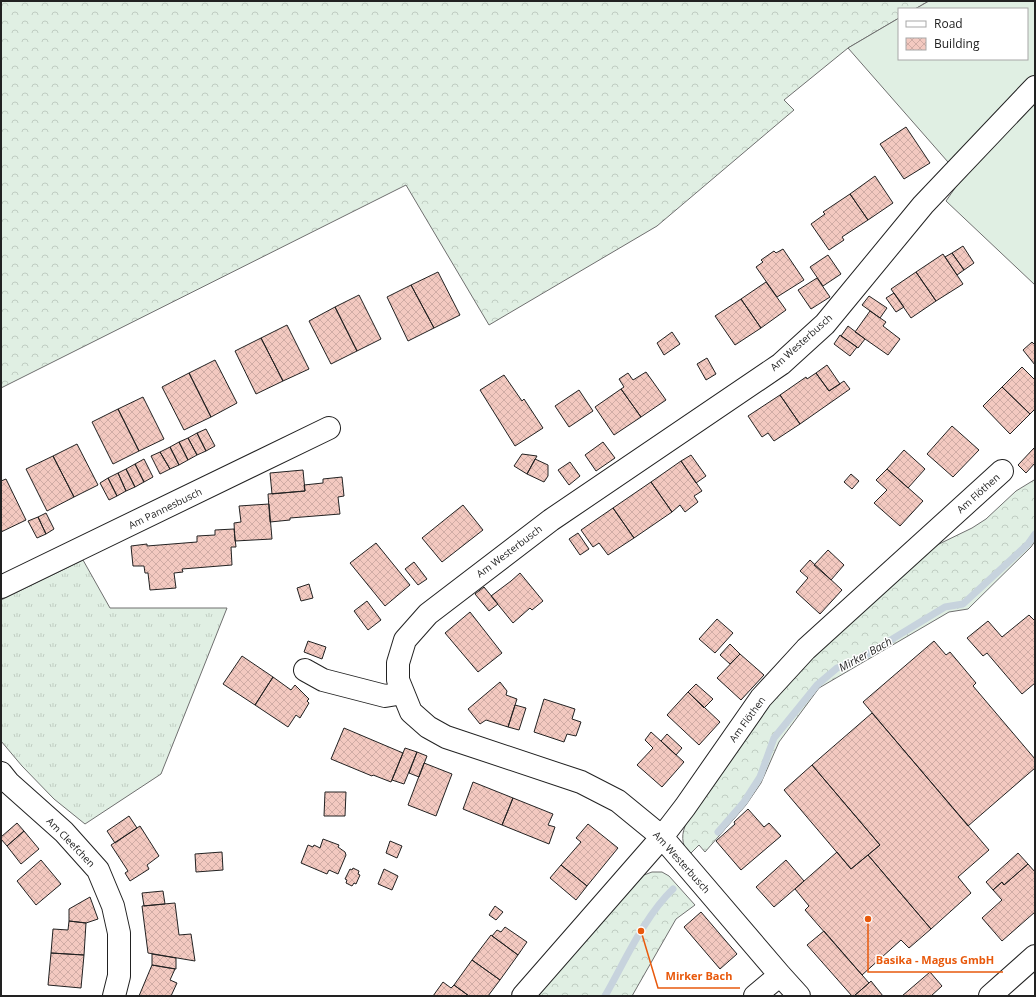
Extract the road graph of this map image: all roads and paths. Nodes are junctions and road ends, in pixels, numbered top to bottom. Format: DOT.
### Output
graph roads {
  1 [pos="1035,87"];
  2 [pos="329,428"];
  3 [pos="1002,471"];
  4 [pos="1,587"];
  5 [pos="305,670"];
  6 [pos="403,693"];
  7 [pos="1,773"];
  8 [pos="662,837"];
  9 [pos="1035,956"];
  10 [pos="780,975"];
  11 [pos="114,996"];
  12 [pos="523,996"];
  13 [pos="755,996"];
  14 [pos="799,996"];
  15 [pos="990,996"];
  1 -- 6 [label="street, Am Westerbusch"];
  2 -- 4 [label="street, Am Pannesbusch"];
  3 -- 8 [label="street, Am Flöthen"];
  5 -- 6 [label="street"];
  6 -- 8 [label="street, Am Westerbusch"];
  7 -- 11 [label="street, Am Cleefchen"];
  8 -- 10 [label="street, Am Westerbusch"];
  8 -- 12 [label="street, Am Flöthen"];
  9 -- 15 [label="street"];
  10 -- 13 [label="street"];
  10 -- 14 [label="street, Am Westerbusch"];
}
